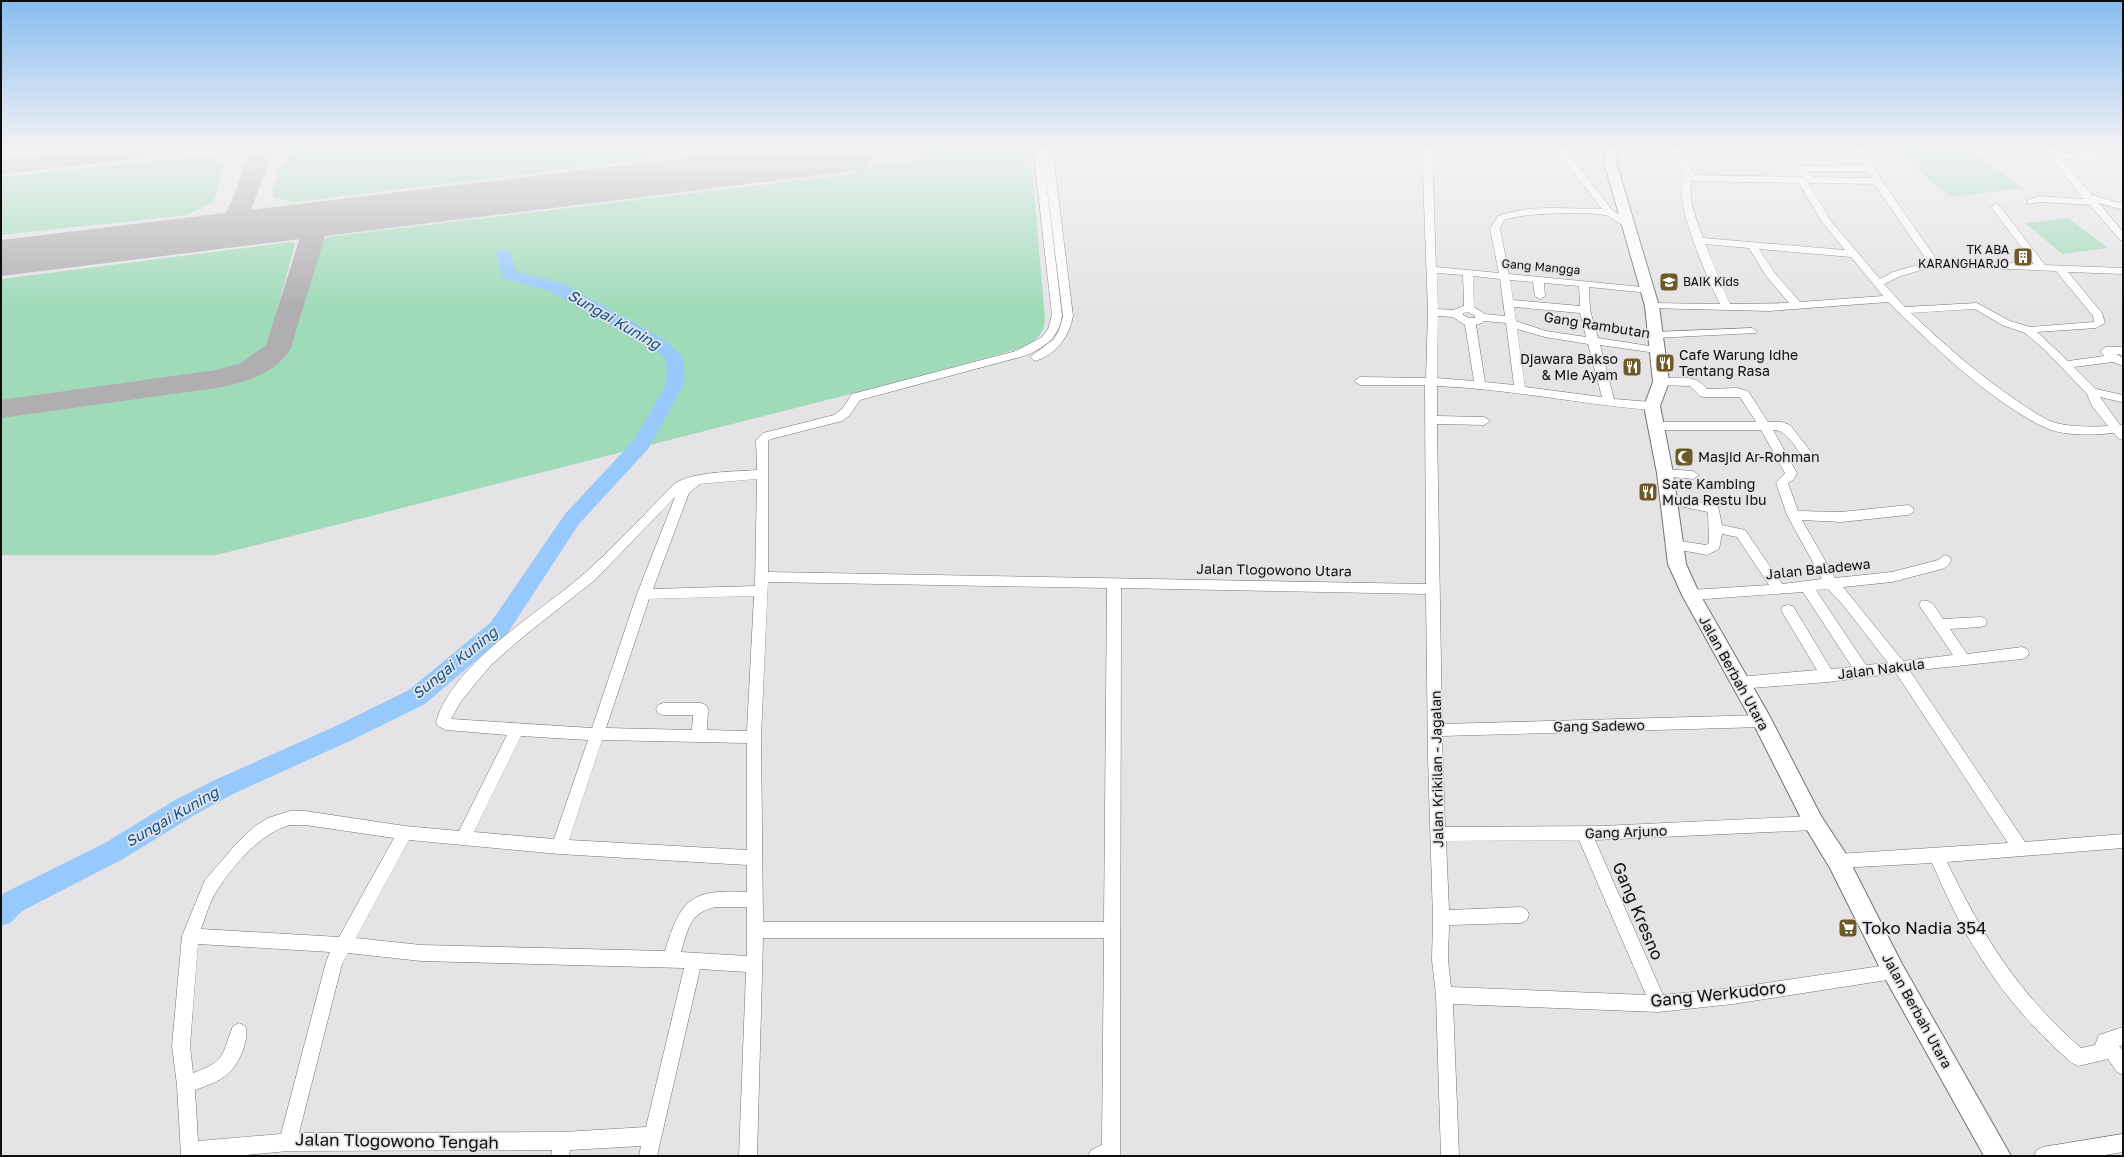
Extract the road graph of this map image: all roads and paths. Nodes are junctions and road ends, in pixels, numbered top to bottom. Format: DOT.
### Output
graph roads {
  1 [pos="1044,201"];
  2 [pos="1054,201"];
  3 [pos="1428,201"];
  4 [pos="1601,201"];
  5 [pos="1622,201"];
  6 [pos="1688,201"];
  7 [pos="1816,201"];
  8 [pos="1891,201"];
  9 [pos="2092,201"];
  10 [pos="2098,201"];
  11 [pos="1996,207"];
  12 [pos="2123,207"];
  13 [pos="1609,212"];
  14 [pos="1629,224"];
  15 [pos="2123,238"];
  16 [pos="1699,241"];
  17 [pos="1752,244"];
  18 [pos="1852,254"];
  19 [pos="1934,263"];
  20 [pos="2123,266"];
  21 [pos="2042,268"];
  22 [pos="1430,269"];
  23 [pos="2060,269"];
  24 [pos="2118,271"];
  25 [pos="1468,272"];
  26 [pos="1505,277"];
  27 [pos="1538,279"];
  28 [pos="1584,283"];
  29 [pos="1879,283"];
  30 [pos="1540,296"];
  31 [pos="1650,298"];
  32 [pos="1890,299"];
  33 [pos="1508,303"];
  34 [pos="1797,306"];
  35 [pos="1469,308"];
  36 [pos="1727,308"];
  37 [pos="1585,310"];
  38 [pos="1903,310"];
  39 [pos="1433,312"];
  40 [pos="1457,314"];
  41 [pos="1481,317"];
  42 [pos="1510,321"];
  43 [pos="1470,322"];
  44 [pos="1752,331"];
  45 [pos="2029,331"];
  46 [pos="1593,341"];
  47 [pos="1656,342"];
  48 [pos="2123,351"];
  49 [pos="2119,360"];
  50 [pos="2066,365"];
  51 [pos="1360,381"];
  52 [pos="1431,382"];
  53 [pos="1661,382"];
  54 [pos="1480,385"];
  55 [pos="1520,390"];
  56 [pos="2092,392"];
  57 [pos="2121,398"];
  58 [pos="853,401"];
  59 [pos="1609,403"];
  60 [pos="1652,406"];
  61 [pos="1432,420"];
  62 [pos="1484,421"];
  63 [pos="1656,426"];
  64 [pos="1764,426"];
  65 [pos="2121,431"];
  66 [pos="1810,458"];
  67 [pos="1665,473"];
  68 [pos="763,474"];
  69 [pos="1693,475"];
  70 [pos="696,480"];
  71 [pos="1669,500"];
  72 [pos="1908,510"];
  73 [pos="1793,515"];
  74 [pos="1716,528"];
  75 [pos="1674,545"];
  76 [pos="1946,560"];
  77 [pos="761,577"];
  78 [pos="1114,582"];
  79 [pos="1831,583"];
  80 [pos="1806,586"];
  81 [pos="1433,589"];
  82 [pos="1779,589"];
  83 [pos="761,591"];
  84 [pos="644,594"];
  85 [pos="1691,595"];
  86 [pos="1926,605"];
  87 [pos="1788,610"];
  88 [pos="1980,622"];
  89 [pos="1940,624"];
  90 [pos="2022,653"];
  91 [pos="1964,660"];
  92 [pos="1899,666"];
  93 [pos="1863,672"];
  94 [pos="1828,676"];
  95 [pos="1739,683"];
  96 [pos="662,709"];
  97 [pos="1762,721"];
  98 [pos="1436,730"];
  99 [pos="516,731"];
  100 [pos="598,734"];
  101 [pos="699,736"];
  102 [pos="754,737"];
  103 [pos="1814,823"];
  104 [pos="405,833"];
  105 [pos="1438,834"];
  106 [pos="1584,834"];
  107 [pos="463,838"];
  108 [pos="2123,841"];
  109 [pos="559,847"];
  110 [pos="2021,849"];
  111 [pos="1936,856"];
  112 [pos="754,858"];
  113 [pos="1838,861"];
  114 [pos="755,900"];
  115 [pos="1521,916"];
  116 [pos="1441,918"];
  117 [pos="755,930"];
  118 [pos="1113,930"];
  119 [pos="190,936"];
  120 [pos="342,945"];
  121 [pos="670,960"];
  122 [pos="694,960"];
  123 [pos="755,965"];
  124 [pos="1894,972"];
  125 [pos="1444,995"];
  126 [pos="1658,1004"];
  127 [pos="239,1032"];
  128 [pos="2123,1036"];
  129 [pos="2105,1041"];
  130 [pos="2123,1066"];
  131 [pos="186,1085"];
  132 [pos="653,1136"];
  133 [pos="288,1142"];
  134 [pos="2123,1143"];
  135 [pos="562,1149"];
  136 [pos="190,1153"];
  137 [pos="1107,1155"];
  138 [pos="648,1156"];
  139 [pos="748,1156"];
  140 [pos="1450,1156"];
  141 [pos="1998,1156"];
  142 [pos="2043,1156"];
  1 -- 58 [label="street"];
  2 -- 58 [label="street"];
  3 -- 22 [label="street, Jalan Krikilan - Jagalan"];
  4 -- 13 [label="street"];
  5 -- 14 [label="main road"];
  6 -- 16 [label="street"];
  7 -- 18 [label="street"];
  8 -- 19 [label="street"];
  9 -- 15 [label="street"];
  10 -- 12 [label="street"];
  11 -- 21 [label="street"];
  13 -- 14 [label="street"];
  13 -- 26 [label="street"];
  14 -- 31 [label="main road"];
  16 -- 17 [label="street"];
  16 -- 36 [label="street"];
  17 -- 18 [label="street"];
  17 -- 34 [label="street"];
  18 -- 29 [label="street"];
  19 -- 21 [label="street"];
  19 -- 29 [label="street"];
  20 -- 24 [label="street"];
  21 -- 23 [label="street"];
  22 -- 25 [label="street, Gang Mangga"];
  22 -- 39 [label="street, Jalan Krikilan - Jagalan"];
  23 -- 24 [label="street"];
  23 -- 45 [label="street"];
  25 -- 26 [label="street, Gang Mangga"];
  25 -- 35 [label="street"];
  26 -- 27 [label="street, Gang Mangga"];
  26 -- 33 [label="street"];
  27 -- 28 [label="street, Gang Mangga"];
  27 -- 30 [label="street"];
  28 -- 31 [label="street, Gang Mangga"];
  28 -- 37 [label="street"];
  29 -- 32 [label="street"];
  31 -- 36 [label="street, Gang Mangga"];
  31 -- 47 [label="main road"];
  32 -- 34 [label="street, Gang Mangga"];
  32 -- 38 [label="street"];
  33 -- 37 [label="street"];
  33 -- 42 [label="street"];
  34 -- 36 [label="street, Gang Mangga"];
  35 -- 40 [label="street"];
  35 -- 41 [label="street"];
  37 -- 46 [label="street"];
  38 -- 45 [label="street"];
  38 -- 65 [label="street"];
  39 -- 40 [label="street"];
  39 -- 52 [label="street, Jalan Krikilan - Jagalan"];
  40 -- 43 [label="street"];
  41 -- 42 [label="street, Gang Rambutan"];
  41 -- 43 [label="street"];
  42 -- 46 [label="street, Gang Rambutan"];
  42 -- 55 [label="street"];
  43 -- 54 [label="street"];
  44 -- 47 [label="street, Gang Rambutan"];
  45 -- 50 [label="street"];
  46 -- 47 [label="street, Gang Rambutan"];
  46 -- 59 [label="street"];
  47 -- 53 [label="main road"];
  48 -- 49 [label="street"];
  49 -- 50 [label="street"];
  50 -- 56 [label="street"];
  51 -- 52 [label="street"];
  52 -- 54 [label="street"];
  52 -- 61 [label="street, Jalan Krikilan - Jagalan"];
  53 -- 60 [label="main road"];
  53 -- 64 [label="street"];
  54 -- 55 [label="street"];
  55 -- 59 [label="street"];
  56 -- 57 [label="street"];
  56 -- 65 [label="street"];
  58 -- 68 [label="street"];
  59 -- 60 [label="street"];
  60 -- 63 [label="main road, Jalan Berbah Utara"];
  61 -- 62 [label="street"];
  61 -- 81 [label="street, Jalan Krikilan - Jagalan"];
  63 -- 64 [label="street"];
  63 -- 67 [label="main road, Jalan Berbah Utara"];
  64 -- 66 [label="street"];
  64 -- 73 [label="street"];
  67 -- 69 [label="street"];
  67 -- 71 [label="main road, Jalan Berbah Utara"];
  68 -- 70 [label="street"];
  68 -- 77 [label="street"];
  70 -- 84 [label="street"];
  70 -- 99 [label="street"];
  71 -- 74 [label="street"];
  71 -- 75 [label="main road, Jalan Berbah Utara"];
  72 -- 73 [label="street"];
  73 -- 79 [label="street"];
  74 -- 75 [label="street"];
  74 -- 82 [label="street"];
  75 -- 85 [label="main road, Jalan Berbah Utara"];
  76 -- 79 [label="street, Jalan Baladewa"];
  77 -- 78 [label="street, Jalan Tlogowono Utara"];
  77 -- 83 [label="street"];
  78 -- 81 [label="street, Jalan Tlogowono Utara"];
  78 -- 118 [label="street"];
  79 -- 80 [label="street, Jalan Baladewa"];
  79 -- 92 [label="street"];
  80 -- 82 [label="street, Jalan Baladewa"];
  80 -- 93 [label="street"];
  81 -- 98 [label="street, Jalan Krikilan - Jagalan"];
  82 -- 85 [label="street, Jalan Baladewa"];
  83 -- 84 [label="street"];
  83 -- 102 [label="street"];
  84 -- 100 [label="street"];
  85 -- 95 [label="main road, Jalan Berbah Utara"];
  86 -- 89 [label="street"];
  87 -- 94 [label="street"];
  88 -- 89 [label="street"];
  89 -- 91 [label="street"];
  90 -- 91 [label="street, Jalan Nakula"];
  91 -- 92 [label="street, Jalan Nakula"];
  92 -- 93 [label="street, Jalan Nakula"];
  92 -- 110 [label="street"];
  93 -- 94 [label="street, Jalan Nakula"];
  94 -- 95 [label="street, Jalan Nakula"];
  95 -- 97 [label="main road, Jalan Berbah Utara"];
  96 -- 101 [label="street"];
  97 -- 98 [label="street, Gang Sadewo"];
  97 -- 103 [label="main road, Jalan Berbah Utara"];
  98 -- 105 [label="street, Jalan Krikilan - Jagalan"];
  99 -- 100 [label="street"];
  99 -- 107 [label="street"];
  100 -- 101 [label="street"];
  100 -- 109 [label="street"];
  101 -- 102 [label="street"];
  102 -- 112 [label="street"];
  103 -- 106 [label="street, Gang Arjuno"];
  103 -- 113 [label="main road, Jalan Berbah Utara"];
  104 -- 107 [label="street"];
  104 -- 119 [label="street"];
  104 -- 120 [label="street, Jalan Tlogowono Tengah"];
  105 -- 106 [label="street, Gang Arjuno"];
  105 -- 116 [label="street, Jalan Krikilan - Jagalan"];
  106 -- 126 [label="street, Gang Kresno"];
  107 -- 109 [label="street"];
  108 -- 110 [label="street"];
  109 -- 112 [label="street"];
  110 -- 111 [label="street"];
  111 -- 113 [label="street"];
  111 -- 129 [label="street"];
  112 -- 114 [label="street"];
  113 -- 124 [label="main road, Jalan Berbah Utara"];
  114 -- 117 [label="street"];
  114 -- 121 [label="street"];
  115 -- 116 [label="street"];
  116 -- 125 [label="street, Jalan Krikilan - Jagalan"];
  117 -- 118 [label="street"];
  117 -- 123 [label="street"];
  118 -- 137 [label="street"];
  119 -- 120 [label="street"];
  119 -- 131 [label="street"];
  120 -- 121 [label="street"];
  120 -- 133 [label="street, Jalan Tlogowono Tengah"];
  121 -- 122 [label="street"];
  122 -- 123 [label="street"];
  122 -- 132 [label="street"];
  123 -- 139 [label="street"];
  124 -- 126 [label="street, Gang Werkudoro"];
  124 -- 141 [label="main road, Jalan Berbah Utara"];
  125 -- 126 [label="street, Gang Werkudoro"];
  125 -- 140 [label="street, Jalan Krikilan - Jagalan"];
  127 -- 131 [label="street"];
  128 -- 129 [label="street"];
  129 -- 130 [label="street"];
  131 -- 136 [label="street"];
  132 -- 135 [label="street, Jalan Tlogowono Tengah"];
  132 -- 138 [label="street"];
  133 -- 135 [label="street, Jalan Tlogowono Tengah"];
  133 -- 136 [label="street"];
  134 -- 142 [label="street"];
}
